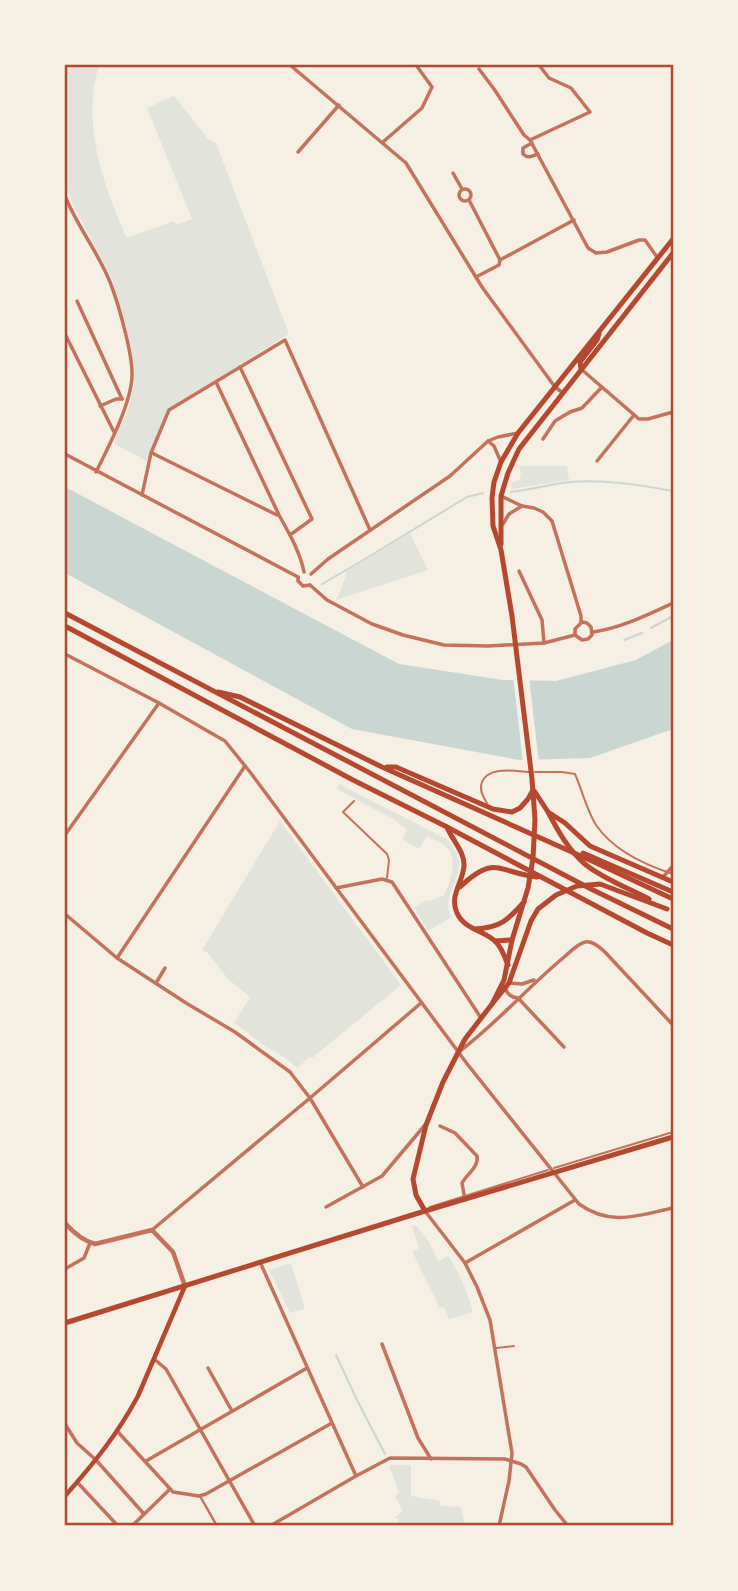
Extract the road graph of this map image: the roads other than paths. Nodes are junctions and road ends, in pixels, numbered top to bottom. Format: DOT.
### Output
graph roads {
  1 [pos="290,65"];
  2 [pos="416,65"];
  3 [pos="539,65"];
  4 [pos="479,69"];
  5 [pos="339,105"];
  6 [pos="531,141"];
  7 [pos="383,142"];
  8 [pos="298,152"];
  9 [pos="538,154"];
  10 [pos="453,173"];
  11 [pos="463,189"];
  12 [pos="65,196"];
  13 [pos="469,200"];
  14 [pos="574,220"];
  15 [pos="673,239"];
  16 [pos="673,253"];
  17 [pos="658,259"];
  18 [pos="500,260"];
  19 [pos="476,277"];
  20 [pos="77,301"];
  21 [pos="600,331"];
  22 [pos="65,334"];
  23 [pos="240,367"];
  24 [pos="581,369"];
  25 [pos="216,382"];
  26 [pos="555,387"];
  27 [pos="602,387"];
  28 [pos="563,393"];
  29 [pos="124,400"];
  30 [pos="100,406"];
  31 [pos="673,412"];
  32 [pos="634,415"];
  33 [pos="518,433"];
  34 [pos="114,434"];
  35 [pos="543,439"];
  36 [pos="488,441"];
  37 [pos="151,453"];
  38 [pos="65,454"];
  39 [pos="597,461"];
  40 [pos="500,462"];
  41 [pos="96,471"];
  42 [pos="502,494"];
  43 [pos="142,495"];
  44 [pos="522,506"];
  45 [pos="279,515"];
  46 [pos="501,526"];
  47 [pos="370,530"];
  48 [pos="290,535"];
  49 [pos="501,550"];
  50 [pos="519,571"];
  51 [pos="304,572"];
  52 [pos="310,574"];
  53 [pos="298,577"];
  54 [pos="310,585"];
  55 [pos="673,603"];
  56 [pos="65,613"];
  57 [pos="581,622"];
  58 [pos="65,626"];
  59 [pos="593,632"];
  60 [pos="575,635"];
  61 [pos="544,643"];
  62 [pos="65,654"];
  63 [pos="212,691"];
  64 [pos="159,703"];
  65 [pos="246,765"];
  66 [pos="382,767"];
  67 [pos="533,790"];
  68 [pos="354,801"];
  69 [pos="493,809"];
  70 [pos="548,812"];
  71 [pos="447,827"];
  72 [pos="65,835"];
  73 [pos="553,844"];
  74 [pos="673,866"];
  75 [pos="673,874"];
  76 [pos="665,875"];
  77 [pos="541,877"];
  78 [pos="387,879"];
  79 [pos="673,882"];
  80 [pos="336,888"];
  81 [pos="458,889"];
  82 [pos="673,892"];
  83 [pos="673,899"];
  84 [pos="524,902"];
  85 [pos="670,910"];
  86 [pos="65,914"];
  87 [pos="475,929"];
  88 [pos="673,929"];
  89 [pos="512,940"];
  90 [pos="495,941"];
  91 [pos="673,945"];
  92 [pos="117,958"];
  93 [pos="508,965"];
  94 [pos="165,968"];
  95 [pos="539,978"];
  96 [pos="156,983"];
  97 [pos="523,984"];
  98 [pos="507,986"];
  99 [pos="524,992"];
  100 [pos="518,998"];
  101 [pos="421,1003"];
  102 [pos="492,1004"];
  103 [pos="481,1018"];
  104 [pos="673,1025"];
  105 [pos="564,1047"];
  106 [pos="458,1052"];
  107 [pos="310,1098"];
  108 [pos="426,1125"];
  109 [pos="439,1126"];
  110 [pos="673,1134"];
  111 [pos="552,1171"];
  112 [pos="363,1187"];
  113 [pos="464,1198"];
  114 [pos="575,1200"];
  115 [pos="326,1207"];
  116 [pos="673,1208"];
  117 [pos="425,1211"];
  118 [pos="65,1223"];
  119 [pos="152,1230"];
  120 [pos="90,1243"];
  121 [pos="260,1262"];
  122 [pos="465,1263"];
  123 [pos="65,1269"];
  124 [pos="185,1286"];
  125 [pos="65,1323"];
  126 [pos="382,1344"];
  127 [pos="514,1346"];
  128 [pos="495,1349"];
  129 [pos="154,1359"];
  130 [pos="208,1368"];
  131 [pos="307,1368"];
  132 [pos="232,1411"];
  133 [pos="332,1423"];
  134 [pos="65,1424"];
  135 [pos="200,1429"];
  136 [pos="118,1432"];
  137 [pos="431,1459"];
  138 [pos="96,1460"];
  139 [pos="511,1460"];
  140 [pos="146,1461"];
  141 [pos="356,1476"];
  142 [pos="230,1480"];
  143 [pos="77,1482"];
  144 [pos="170,1489"];
  145 [pos="65,1496"];
  146 [pos="200,1496"];
  147 [pos="144,1514"];
  148 [pos="118,1526"];
  149 [pos="132,1526"];
  150 [pos="217,1526"];
  151 [pos="256,1526"];
  152 [pos="270,1526"];
  153 [pos="499,1526"];
  154 [pos="568,1526"];
  1 -- 5 [label="street"];
  2 -- 7 [label="street"];
  3 -- 6 [label="street"];
  4 -- 6 [label="street"];
  5 -- 7 [label="street"];
  5 -- 8 [label="street"];
  6 -- 9 [label="street"];
  6 -- 9 [label="street"];
  7 -- 19 [label="street"];
  9 -- 14 [label="street"];
  10 -- 11 [label="street"];
  11 -- 13 [label="street"];
  11 -- 13 [label="street"];
  12 -- 29 [label="street"];
  13 -- 18 [label="street"];
  14 -- 17 [label="street"];
  14 -- 18 [label="street"];
  15 -- 17 [label="main road"];
  16 -- 24 [label="main road"];
  17 -- 21 [label="main road"];
  18 -- 19 [label="street"];
  19 -- 26 [label="street"];
  20 -- 29 [label="street"];
  21 -- 24 [label="main road"];
  21 -- 26 [label="main road"];
  22 -- 30 [label="street"];
  23 -- 25 [label="street"];
  23 -- 47 [label="street"];
  23 -- 48 [label="street"];
  24 -- 27 [label="street"];
  24 -- 28 [label="main road"];
  25 -- 37 [label="street"];
  25 -- 45 [label="street"];
  26 -- 28 [label="street"];
  26 -- 33 [label="main road"];
  27 -- 32 [label="street"];
  27 -- 35 [label="street"];
  28 -- 42 [label="main road"];
  29 -- 30 [label="street"];
  29 -- 34 [label="street"];
  30 -- 34 [label="street"];
  31 -- 32 [label="street"];
  32 -- 39 [label="street"];
  33 -- 36 [label="street"];
  33 -- 40 [label="main road"];
  34 -- 41 [label="street"];
  36 -- 40 [label="street"];
  36 -- 47 [label="street"];
  37 -- 43 [label="street"];
  37 -- 45 [label="street"];
  38 -- 41 [label="street"];
  40 -- 49 [label="main road"];
  41 -- 43 [label="street"];
  42 -- 44 [label="street"];
  42 -- 46 [label="main road"];
  43 -- 53 [label="street"];
  44 -- 46 [label="street"];
  44 -- 57 [label="street"];
  45 -- 48 [label="street"];
  46 -- 49 [label="main road"];
  47 -- 52 [label="street"];
  48 -- 51 [label="street"];
  49 -- 67 [label="main road"];
  50 -- 61 [label="street"];
  51 -- 52 [label="street"];
  51 -- 53 [label="street"];
  52 -- 54 [label="street"];
  53 -- 54 [label="street"];
  54 -- 61 [label="street"];
  55 -- 59 [label="street"];
  56 -- 63 [label="main road"];
  57 -- 59 [label="street"];
  57 -- 60 [label="street"];
  58 -- 71 [label="main road"];
  59 -- 60 [label="street"];
  60 -- 61 [label="street"];
  62 -- 64 [label="street"];
  63 -- 66 [label="main road"];
  63 -- 88 [label="main road"];
  64 -- 65 [label="street"];
  64 -- 72 [label="street"];
  65 -- 80 [label="street"];
  65 -- 92 [label="street"];
  66 -- 69 [label="main road"];
  66 -- 73 [label="main road"];
  67 -- 69 [label="main road"];
  67 -- 70 [label="main road"];
  67 -- 84 [label="main road"];
  68 -- 78 [label="lane"];
  69 -- 76 [label="lane"];
  70 -- 76 [label="main road"];
  70 -- 85 [label="main road"];
  71 -- 77 [label="main road"];
  71 -- 81 [label="main road"];
  73 -- 82 [label="main road"];
  73 -- 83 [label="main road"];
  74 -- 76 [label="street"];
  75 -- 76 [label="lane"];
  76 -- 79 [label="main road"];
  77 -- 81 [label="main road"];
  77 -- 91 [label="main road"];
  78 -- 80 [label="street"];
  78 -- 103 [label="street"];
  80 -- 101 [label="street"];
  81 -- 87 [label="main road"];
  84 -- 87 [label="main road"];
  84 -- 89 [label="main road"];
  85 -- 98 [label="main road"];
  86 -- 92 [label="street"];
  87 -- 90 [label="main road"];
  89 -- 90 [label="main road"];
  89 -- 93 [label="main road"];
  90 -- 93 [label="main road"];
  92 -- 96 [label="street"];
  93 -- 102 [label="main road"];
  94 -- 96 [label="street"];
  95 -- 97 [label="street"];
  95 -- 99 [label="street"];
  95 -- 104 [label="street"];
  96 -- 107 [label="street"];
  97 -- 98 [label="street"];
  97 -- 99 [label="street"];
  98 -- 100 [label="street"];
  98 -- 102 [label="main road"];
  99 -- 100 [label="street"];
  100 -- 105 [label="street"];
  100 -- 106 [label="street"];
  101 -- 106 [label="street"];
  101 -- 107 [label="street"];
  102 -- 103 [label="main road"];
  103 -- 106 [label="main road"];
  106 -- 108 [label="main road"];
  106 -- 111 [label="street"];
  107 -- 112 [label="street"];
  107 -- 119 [label="street"];
  108 -- 112 [label="street"];
  108 -- 117 [label="main road"];
  109 -- 113 [label="street"];
  110 -- 111 [label="main road"];
  111 -- 113 [label="main road"];
  111 -- 114 [label="street"];
  112 -- 115 [label="street"];
  113 -- 117 [label="main road"];
  114 -- 116 [label="street"];
  114 -- 122 [label="street"];
  117 -- 121 [label="main road"];
  117 -- 122 [label="street"];
  118 -- 120 [label="street"];
  119 -- 120 [label="street"];
  119 -- 124 [label="street"];
  120 -- 123 [label="street"];
  121 -- 124 [label="main road"];
  121 -- 131 [label="street"];
  122 -- 128 [label="street"];
  124 -- 125 [label="main road"];
  124 -- 129 [label="main road"];
  126 -- 137 [label="street"];
  127 -- 128 [label="lane"];
  128 -- 139 [label="street"];
  129 -- 135 [label="street"];
  129 -- 136 [label="main road"];
  130 -- 132 [label="street"];
  131 -- 132 [label="street"];
  131 -- 133 [label="street"];
  132 -- 135 [label="street"];
  133 -- 141 [label="street"];
  133 -- 142 [label="street"];
  134 -- 138 [label="street"];
  135 -- 140 [label="street"];
  135 -- 142 [label="street"];
  136 -- 138 [label="main road"];
  136 -- 140 [label="street"];
  137 -- 139 [label="street"];
  137 -- 141 [label="street"];
  138 -- 143 [label="main road"];
  138 -- 147 [label="street"];
  139 -- 153 [label="street"];
  139 -- 154 [label="street"];
  140 -- 144 [label="street"];
  141 -- 152 [label="street"];
  142 -- 146 [label="street"];
  142 -- 151 [label="street"];
  143 -- 145 [label="main road"];
  143 -- 148 [label="street"];
  144 -- 146 [label="street"];
  144 -- 147 [label="street"];
  146 -- 150 [label="street"];
  147 -- 149 [label="street"];
}
